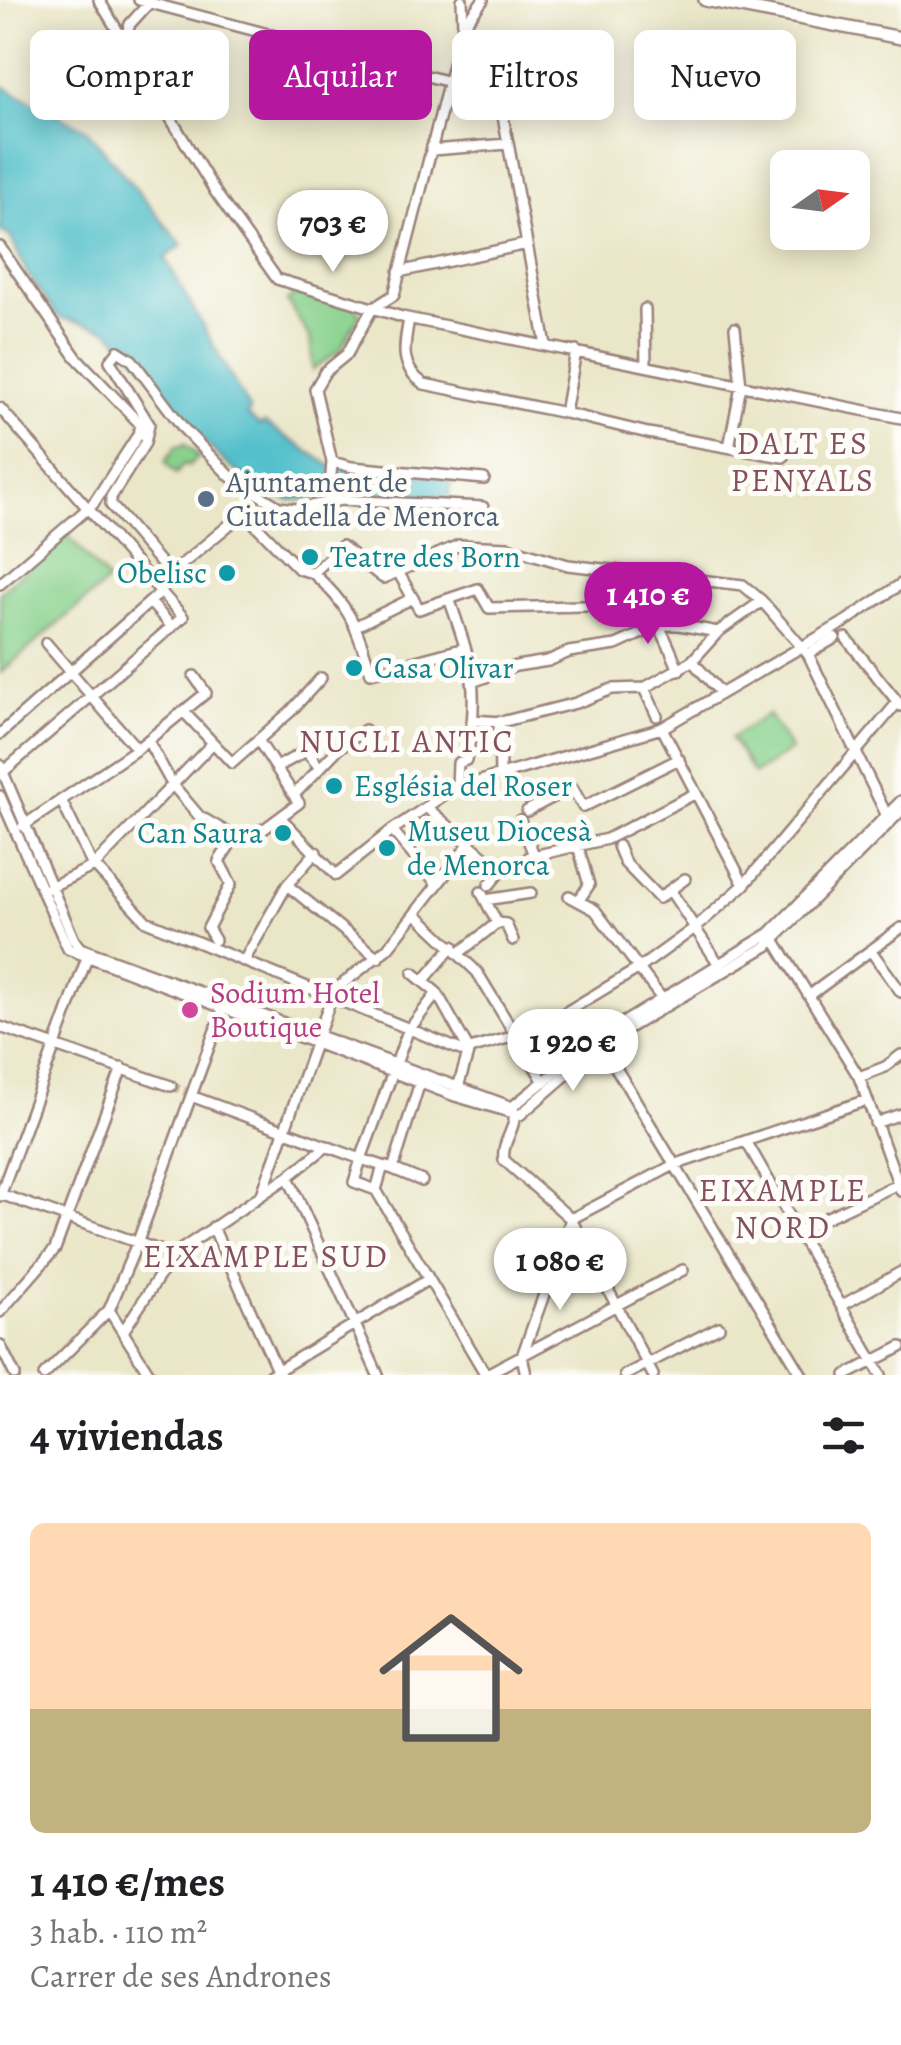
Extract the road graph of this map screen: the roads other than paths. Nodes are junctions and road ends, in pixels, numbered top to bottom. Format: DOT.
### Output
graph roads {
  1 [pos="100,0"];
  2 [pos="138,0"];
  3 [pos="462,0"];
  4 [pos="483,0"];
  5 [pos="705,0"];
  6 [pos="150,2"];
  7 [pos="463,26"];
  8 [pos="117,30"];
  9 [pos="128,30"];
  10 [pos="901,38"];
  11 [pos="449,82"];
  12 [pos="172,120"];
  13 [pos="508,144"];
  14 [pos="432,150"];
  15 [pos="527,244"];
  16 [pos="0,247"];
  17 [pos="399,272"];
  18 [pos="394,295"];
  19 [pos="372,309"];
  20 [pos="645,309"];
  21 [pos="406,318"];
  22 [pos="735,328"];
  23 [pos="546,345"];
  24 [pos="576,351"];
  25 [pos="646,366"];
  26 [pos="741,386"];
  27 [pos="0,408"];
  28 [pos="565,413"];
  29 [pos="901,418"];
  30 [pos="729,448"];
  31 [pos="783,457"];
  32 [pos="331,464"];
  33 [pos="484,479"];
  34 [pos="330,499"];
  35 [pos="483,507"];
  36 [pos="89,508"];
  37 [pos="397,570"];
  38 [pos="314,573"];
  39 [pos="170,574"];
  40 [pos="0,584"];
  41 [pos="901,584"];
  42 [pos="159,589"];
  43 [pos="412,598"];
  44 [pos="450,601"];
  45 [pos="762,601"];
  46 [pos="150,602"];
  47 [pos="844,623"];
  48 [pos="660,624"];
  49 [pos="356,626"];
  50 [pos="172,627"];
  51 [pos="718,632"];
  52 [pos="838,635"];
  53 [pos="46,643"];
  54 [pos="466,648"];
  55 [pos="804,650"];
  56 [pos="692,661"];
  57 [pos="679,670"];
  58 [pos="71,671"];
  59 [pos="194,676"];
  60 [pos="321,678"];
  61 [pos="475,681"];
  62 [pos="644,688"];
  63 [pos="721,692"];
  64 [pos="92,696"];
  65 [pos="900,704"];
  66 [pos="184,712"];
  67 [pos="657,716"];
  68 [pos="473,720"];
  69 [pos="499,721"];
  70 [pos="662,728"];
  71 [pos="365,730"];
  72 [pos="0,734"];
  73 [pos="258,740"];
  74 [pos="148,741"];
  75 [pos="213,743"];
  76 [pos="137,749"];
  77 [pos="855,751"];
  78 [pos="678,759"];
  79 [pos="278,767"];
  80 [pos="2,768"];
  81 [pos="320,768"];
  82 [pos="500,776"];
  83 [pos="172,784"];
  84 [pos="457,787"];
  85 [pos="10,790"];
  86 [pos="696,792"];
  87 [pos="294,795"];
  88 [pos="0,796"];
  89 [pos="62,800"];
  90 [pos="901,801"];
  91 [pos="426,807"];
  92 [pos="901,811"];
  93 [pos="887,816"];
  94 [pos="281,818"];
  95 [pos="25,825"];
  96 [pos="14,829"];
  97 [pos="392,830"];
  98 [pos="235,837"];
  99 [pos="875,838"];
  100 [pos="615,840"];
  101 [pos="468,844"];
  102 [pos="578,846"];
  103 [pos="316,852"];
  104 [pos="94,866"];
  105 [pos="684,879"];
  106 [pos="287,884"];
  107 [pos="437,884"];
  108 [pos="744,886"];
  109 [pos="46,889"];
  110 [pos="670,890"];
  111 [pos="482,892"];
  112 [pos="532,893"];
  113 [pos="415,913"];
  114 [pos="497,924"];
  115 [pos="696,927"];
  116 [pos="901,928"];
  117 [pos="772,936"];
  118 [pos="214,940"];
  119 [pos="513,940"];
  120 [pos="456,950"];
  121 [pos="870,951"];
  122 [pos="84,953"];
  123 [pos="378,958"];
  124 [pos="244,961"];
  125 [pos="641,967"];
  126 [pos="722,968"];
  127 [pos="414,973"];
  128 [pos="424,980"];
  129 [pos="901,992"];
  130 [pos="437,993"];
  131 [pos="810,995"];
  132 [pos="331,999"];
  133 [pos="664,1002"];
  134 [pos="224,1005"];
  135 [pos="0,1027"];
  136 [pos="408,1031"];
  137 [pos="517,1038"];
  138 [pos="318,1040"];
  139 [pos="600,1041"];
  140 [pos="56,1046"];
  141 [pos="469,1050"];
  142 [pos="901,1056"];
  143 [pos="122,1068"];
  144 [pos="395,1069"];
  145 [pos="859,1077"];
  146 [pos="420,1082"];
  147 [pos="544,1082"];
  148 [pos="171,1086"];
  149 [pos="190,1093"];
  150 [pos="456,1093"];
  151 [pos="867,1100"];
  152 [pos="516,1112"];
  153 [pos="901,1114"];
  154 [pos="875,1123"];
  155 [pos="285,1130"];
  156 [pos="746,1141"];
  157 [pos="327,1146"];
  158 [pos="361,1158"];
  159 [pos="674,1165"];
  160 [pos="388,1168"];
  161 [pos="288,1177"];
  162 [pos="422,1181"];
  163 [pos="900,1188"];
  164 [pos="376,1190"];
  165 [pos="262,1194"];
  166 [pos="0,1195"];
  167 [pos="68,1218"];
  168 [pos="571,1219"];
  169 [pos="213,1227"];
  170 [pos="798,1230"];
  171 [pos="138,1242"];
  172 [pos="173,1254"];
  173 [pos="683,1270"];
  174 [pos="901,1272"];
  175 [pos="429,1279"];
  176 [pos="616,1304"];
  177 [pos="841,1306"];
  178 [pos="109,1310"];
  179 [pos="0,1312"];
  180 [pos="354,1324"];
  181 [pos="719,1327"];
  182 [pos="124,1330"];
  183 [pos="901,1347"];
  184 [pos="2,1349"];
  185 [pos="522,1356"];
  186 [pos="873,1360"];
  187 [pos="647,1364"];
  188 [pos="276,1374"];
  189 [pos="11,1375"];
  190 [pos="44,1375"];
  191 [pos="150,1375"];
  192 [pos="378,1375"];
  193 [pos="486,1375"];
  194 [pos="526,1375"];
  195 [pos="625,1375"];
  196 [pos="653,1375"];
  197 [pos="802,1375"];
  198 [pos="846,1375"];
  199 [pos="882,1375"];
  1 -- 8 [label="street"];
  2 -- 6 [label="street"];
  3 -- 7 [label="street"];
  4 -- 7 [label="street"];
  5 -- 10 [label="main road"];
  6 -- 9 [label="street"];
  6 -- 11 [label="street"];
  7 -- 11 [label="street"];
  11 -- 13 [label="street"];
  11 -- 14 [label="street"];
  12 -- 19 [label="street"];
  13 -- 14 [label="street"];
  13 -- 15 [label="street"];
  14 -- 17 [label="street"];
  15 -- 17 [label="street"];
  15 -- 23 [label="street"];
  16 -- 36 [label="street"];
  17 -- 18 [label="street"];
  18 -- 19 [label="street"];
  18 -- 21 [label="street"];
  19 -- 21 [label="street"];
  19 -- 32 [label="street"];
  20 -- 25 [label="street"];
  21 -- 23 [label="street"];
  21 -- 28 [label="street"];
  22 -- 26 [label="street"];
  23 -- 24 [label="street"];
  24 -- 25 [label="street"];
  24 -- 28 [label="street"];
  25 -- 26 [label="street"];
  26 -- 29 [label="street"];
  26 -- 30 [label="street"];
  27 -- 36 [label="street"];
  28 -- 30 [label="street"];
  30 -- 31 [label="street"];
  32 -- 33 [label="street"];
  32 -- 34 [label="street"];
  34 -- 35 [label="street"];
  34 -- 39 [label="street"];
  36 -- 40 [label="street"];
  36 -- 42 [label="street"];
  37 -- 38 [label="street"];
  37 -- 43 [label="street"];
  37 -- 45 [label="street"];
  38 -- 39 [label="street"];
  38 -- 49 [label="street"];
  39 -- 42 [label="street"];
  41 -- 47 [label="street"];
  42 -- 46 [label="street"];
  42 -- 50 [label="street"];
  43 -- 44 [label="street"];
  43 -- 49 [label="street"];
  44 -- 48 [label="street"];
  44 -- 54 [label="street"];
  45 -- 51 [label="street"];
  45 -- 55 [label="street"];
  46 -- 50 [label="street"];
  46 -- 58 [label="street"];
  47 -- 52 [label="street"];
  47 -- 52 [label="street"];
  48 -- 51 [label="street"];
  48 -- 57 [label="street"];
  48 -- 61 [label="street"];
  49 -- 54 [label="street"];
  50 -- 64 [label="street"];
  51 -- 56 [label="street"];
  52 -- 55 [label="street"];
  52 -- 65 [label="street"];
  53 -- 58 [label="street"];
  54 -- 61 [label="street"];
  55 -- 63 [label="street"];
  55 -- 77 [label="street"];
  56 -- 57 [label="street"];
  56 -- 63 [label="street"];
  57 -- 62 [label="street"];
  58 -- 64 [label="street"];
  58 -- 72 [label="street"];
  59 -- 66 [label="street"];
  60 -- 73 [label="street"];
  61 -- 68 [label="street"];
  62 -- 67 [label="street"];
  62 -- 69 [label="street"];
  63 -- 70 [label="street"];
  64 -- 76 [label="street"];
  64 -- 80 [label="street"];
  65 -- 77 [label="street"];
  66 -- 74 [label="street"];
  66 -- 75 [label="street"];
  68 -- 69 [label="street"];
  68 -- 84 [label="street"];
  69 -- 82 [label="street"];
  70 -- 78 [label="street"];
  70 -- 82 [label="street"];
  71 -- 81 [label="street"];
  73 -- 75 [label="street"];
  73 -- 79 [label="street"];
  74 -- 76 [label="street"];
  74 -- 83 [label="street"];
  75 -- 83 [label="street"];
  76 -- 89 [label="street"];
  77 -- 93 [label="street"];
  77 -- 108 [label="street"];
  78 -- 86 [label="street"];
  78 -- 102 [label="street"];
  79 -- 81 [label="street"];
  79 -- 87 [label="street"];
  80 -- 85 [label="street"];
  81 -- 87 [label="street"];
  82 -- 84 [label="street"];
  83 -- 98 [label="street"];
  83 -- 104 [label="street"];
  84 -- 91 [label="street"];
  85 -- 88 [label="street"];
  85 -- 95 [label="street"];
  86 -- 100 [label="street"];
  86 -- 108 [label="street"];
  87 -- 94 [label="street"];
  88 -- 96 [label="street"];
  89 -- 95 [label="street"];
  89 -- 104 [label="street"];
  90 -- 93 [label="street"];
  91 -- 97 [label="street"];
  91 -- 101 [label="street"];
  92 -- 99 [label="street"];
  93 -- 99 [label="street"];
  93 -- 117 [label="street"];
  94 -- 98 [label="street"];
  94 -- 103 [label="street"];
  95 -- 96 [label="street"];
  95 -- 109 [label="street"];
  96 -- 109 [label="street"];
  97 -- 103 [label="street"];
  97 -- 107 [label="street"];
  98 -- 118 [label="street"];
  99 -- 117 [label="street"];
  100 -- 102 [label="street"];
  100 -- 110 [label="street"];
  101 -- 107 [label="street"];
  101 -- 111 [label="street"];
  102 -- 125 [label="street"];
  103 -- 106 [label="street"];
  104 -- 109 [label="street"];
  104 -- 124 [label="street"];
  105 -- 110 [label="street"];
  106 -- 123 [label="street"];
  106 -- 124 [label="street"];
  107 -- 113 [label="street"];
  108 -- 115 [label="street"];
  109 -- 122 [label="street"];
  110 -- 115 [label="street"];
  111 -- 112 [label="street"];
  111 -- 114 [label="street"];
  113 -- 120 [label="street"];
  113 -- 123 [label="street"];
  114 -- 119 [label="street"];
  114 -- 120 [label="street"];
  115 -- 125 [label="street"];
  115 -- 126 [label="street"];
  116 -- 121 [label="street"];
  117 -- 126 [label="street"];
  117 -- 131 [label="street"];
  120 -- 128 [label="street"];
  120 -- 137 [label="street"];
  121 -- 129 [label="street"];
  121 -- 131 [label="street"];
  122 -- 134 [label="street"];
  122 -- 140 [label="street"];
  123 -- 132 [label="street"];
  124 -- 132 [label="street"];
  125 -- 133 [label="street"];
  125 -- 137 [label="street"];
  126 -- 133 [label="street"];
  127 -- 128 [label="street"];
  128 -- 130 [label="street"];
  130 -- 136 [label="street"];
  130 -- 141 [label="street"];
  131 -- 145 [label="street"];
  132 -- 136 [label="street"];
  132 -- 138 [label="street"];
  133 -- 139 [label="street"];
  134 -- 138 [label="street"];
  134 -- 149 [label="street"];
  135 -- 140 [label="street"];
  136 -- 141 [label="street"];
  136 -- 144 [label="street"];
  137 -- 141 [label="street"];
  137 -- 147 [label="street"];
  138 -- 144 [label="street"];
  138 -- 155 [label="street"];
  139 -- 147 [label="street"];
  139 -- 152 [label="street"];
  139 -- 159 [label="street"];
  140 -- 143 [label="street"];
  140 -- 166 [label="street"];
  141 -- 150 [label="street"];
  142 -- 145 [label="street"];
  143 -- 148 [label="street"];
  143 -- 167 [label="street"];
  144 -- 146 [label="street"];
  144 -- 150 [label="street"];
  144 -- 158 [label="street"];
  145 -- 151 [label="street"];
  146 -- 150 [label="street"];
  146 -- 160 [label="street"];
  147 -- 152 [label="street"];
  149 -- 155 [label="street"];
  149 -- 171 [label="street"];
  150 -- 152 [label="street"];
  151 -- 154 [label="street"];
  151 -- 156 [label="street"];
  152 -- 168 [label="street"];
  153 -- 154 [label="street"];
  154 -- 163 [label="street"];
  155 -- 157 [label="street"];
  155 -- 165 [label="street"];
  156 -- 159 [label="street"];
  156 -- 170 [label="street"];
  157 -- 158 [label="street"];
  157 -- 161 [label="street"];
  158 -- 160 [label="street"];
  158 -- 164 [label="street"];
  159 -- 168 [label="street"];
  159 -- 197 [label="street"];
  160 -- 162 [label="street"];
  160 -- 164 [label="street"];
  161 -- 165 [label="street"];
  161 -- 180 [label="street"];
  163 -- 170 [label="street"];
  164 -- 175 [label="street"];
  165 -- 169 [label="street"];
  166 -- 167 [label="street"];
  167 -- 171 [label="street"];
  167 -- 179 [label="street"];
  168 -- 176 [label="street"];
  168 -- 185 [label="street"];
  169 -- 172 [label="street"];
  169 -- 188 [label="street"];
  170 -- 177 [label="street"];
  171 -- 172 [label="street"];
  171 -- 178 [label="street"];
  172 -- 182 [label="street"];
  173 -- 176 [label="street"];
  174 -- 177 [label="street"];
  175 -- 180 [label="street"];
  175 -- 193 [label="street"];
  176 -- 185 [label="street"];
  176 -- 187 [label="street"];
  177 -- 186 [label="street"];
  178 -- 182 [label="street"];
  178 -- 190 [label="street"];
  180 -- 188 [label="street"];
  180 -- 192 [label="street"];
  181 -- 187 [label="street"];
  182 -- 191 [label="street"];
  183 -- 186 [label="street"];
  184 -- 189 [label="street"];
  185 -- 193 [label="street"];
  185 -- 194 [label="street"];
  186 -- 198 [label="street"];
  186 -- 199 [label="street"];
  187 -- 195 [label="street"];
  187 -- 196 [label="street"];
}
